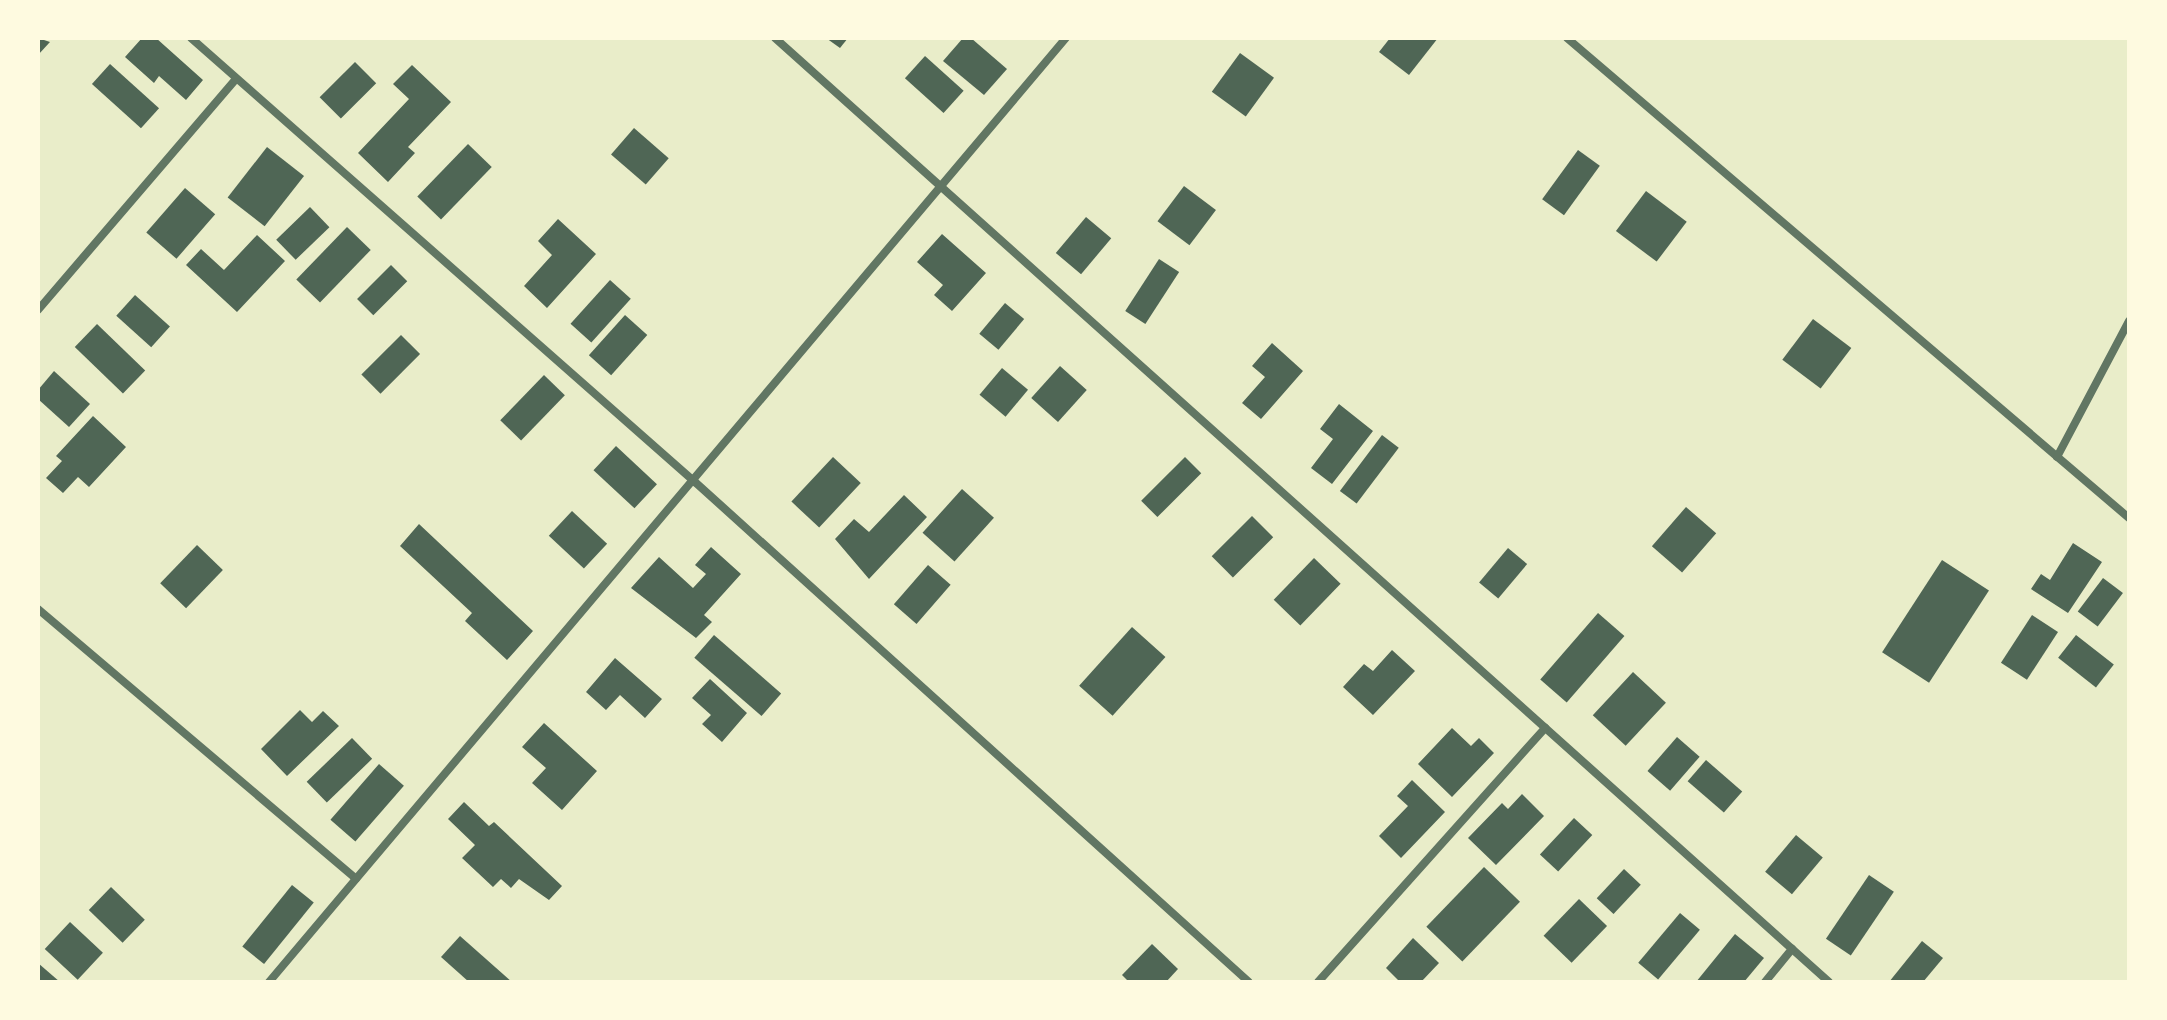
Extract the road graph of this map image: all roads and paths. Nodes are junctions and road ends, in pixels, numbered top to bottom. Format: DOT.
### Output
graph roads {
  1 [pos="191,38"];
  2 [pos="775,38"];
  3 [pos="1066,38"];
  4 [pos="1567,38"];
  5 [pos="236,79"];
  6 [pos="945,187"];
  7 [pos="38,310"];
  8 [pos="2129,321"];
  9 [pos="2057,457"];
  10 [pos="695,482"];
  11 [pos="2129,518"];
  12 [pos="38,609"];
  13 [pos="1545,728"];
  14 [pos="356,879"];
  15 [pos="1792,949"];
  16 [pos="269,982"];
  17 [pos="1249,982"];
  18 [pos="1318,982"];
  19 [pos="1765,982"];
  20 [pos="1829,982"];
  1 -- 5 [label="street"];
  2 -- 6 [label="street"];
  3 -- 6 [label="street"];
  4 -- 9 [label="street"];
  5 -- 7 [label="street"];
  5 -- 10 [label="street"];
  6 -- 10 [label="street"];
  6 -- 13 [label="street"];
  8 -- 9 [label="street"];
  9 -- 11 [label="street"];
  10 -- 14 [label="street"];
  10 -- 17 [label="street"];
  12 -- 14 [label="street"];
  13 -- 15 [label="street"];
  13 -- 18 [label="street"];
  14 -- 16 [label="street"];
  15 -- 19 [label="street"];
  15 -- 20 [label="street"];
}
